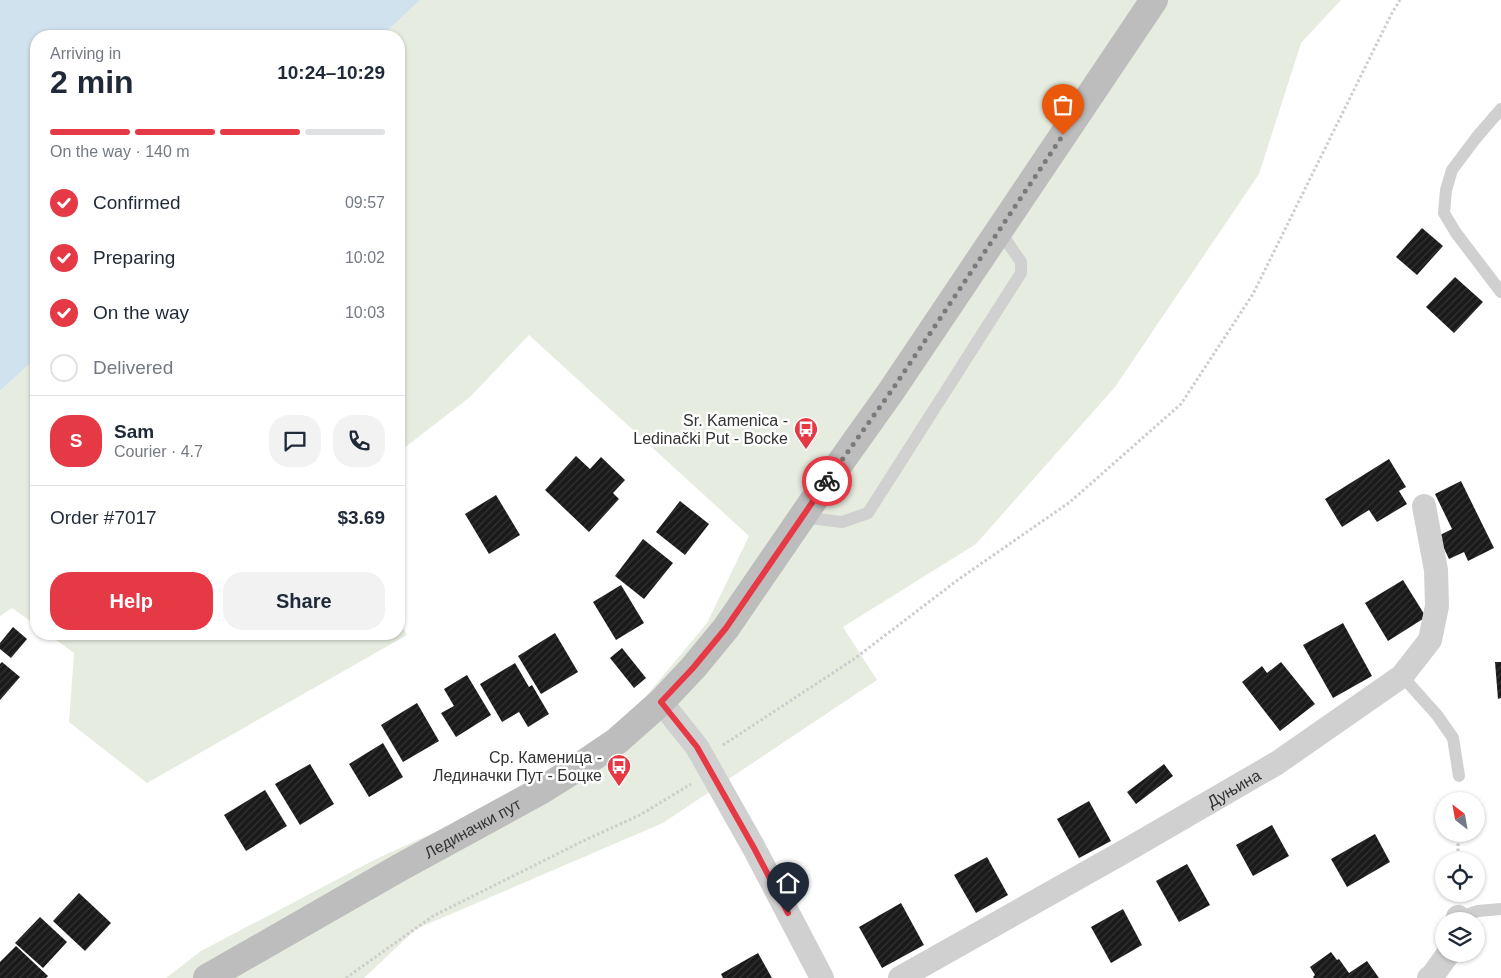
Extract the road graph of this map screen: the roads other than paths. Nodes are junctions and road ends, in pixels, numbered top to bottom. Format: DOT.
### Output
graph roads {
  1 [pos="1154,0"];
  2 [pos="1501,109"];
  3 [pos="999,230"];
  4 [pos="1501,292"];
  5 [pos="1424,506"];
  6 [pos="802,517"];
  7 [pos="1402,676"];
  8 [pos="661,702"];
  9 [pos="1458,776"];
  10 [pos="1501,909"];
  11 [pos="1476,912"];
  12 [pos="1442,962"];
  13 [pos="207,978"];
  14 [pos="822,978"];
  15 [pos="900,978"];
  16 [pos="1429,978"];
  1 -- 3 [label="main road, Лединачки пут"];
  2 -- 4 [label="lane"];
  3 -- 6 [label="main road, Лединачки пут"];
  3 -- 6 [label="lane"];
  5 -- 7 [label="street, Дуњина"];
  6 -- 8 [label="main road, Лединачки пут"];
  7 -- 9 [label="lane"];
  7 -- 15 [label="street, Дуњина"];
  8 -- 13 [label="main road, Лединачки пут"];
  8 -- 14 [label="street"];
  10 -- 11 [label="lane"];
  12 -- 16 [label="street"];
}
